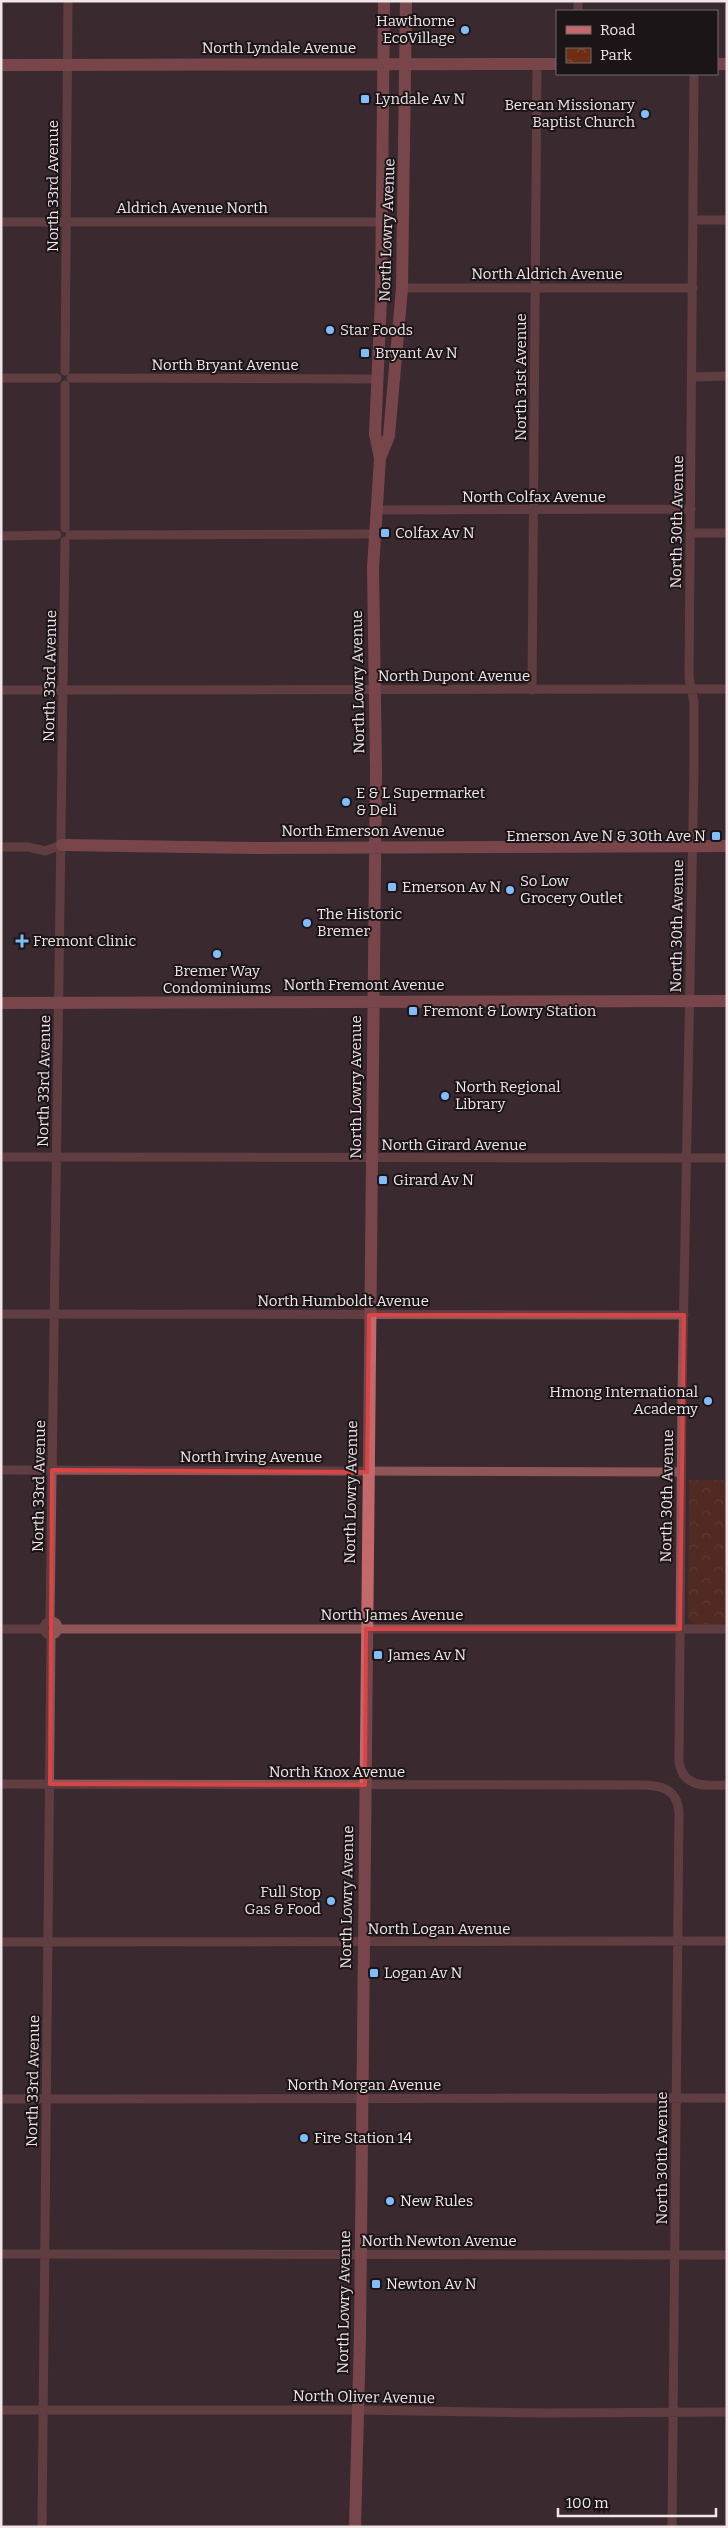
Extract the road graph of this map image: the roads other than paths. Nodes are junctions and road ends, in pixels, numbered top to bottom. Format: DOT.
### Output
graph roads {
  1 [pos="68,1"];
  2 [pos="384,1"];
  3 [pos="406,1"];
  4 [pos="537,64"];
  5 [pos="556,64"];
  6 [pos="1,65"];
  7 [pos="67,65"];
  8 [pos="384,65"];
  9 [pos="407,65"];
  10 [pos="694,75"];
  11 [pos="693,220"];
  12 [pos="727,220"];
  13 [pos="1,222"];
  14 [pos="67,222"];
  15 [pos="382,222"];
  16 [pos="402,288"];
  17 [pos="535,288"];
  18 [pos="693,288"];
  19 [pos="68,374"];
  20 [pos="692,376"];
  21 [pos="727,376"];
  22 [pos="1,378"];
  23 [pos="57,378"];
  24 [pos="378,379"];
  25 [pos="65,385"];
  26 [pos="380,458"];
  27 [pos="377,510"];
  28 [pos="691,510"];
  29 [pos="533,511"];
  30 [pos="690,533"];
  31 [pos="727,533"];
  32 [pos="374,534"];
  33 [pos="67,535"];
  34 [pos="1,536"];
  35 [pos="691,689"];
  36 [pos="727,689"];
  37 [pos="1,690"];
  38 [pos="63,690"];
  39 [pos="376,690"];
  40 [pos="532,690"];
  41 [pos="62,844"];
  42 [pos="692,846"];
  43 [pos="727,846"];
  44 [pos="1,847"];
  45 [pos="375,848"];
  46 [pos="690,1000"];
  47 [pos="727,1002"];
  48 [pos="1,1003"];
  49 [pos="58,1003"];
  50 [pos="372,1003"];
  51 [pos="1,1157"];
  52 [pos="56,1157"];
  53 [pos="687,1158"];
  54 [pos="727,1158"];
  55 [pos="372,1159"];
  56 [pos="1,1314"];
  57 [pos="54,1314"];
  58 [pos="369,1316"];
  59 [pos="684,1316"];
  60 [pos="1,1470"];
  61 [pos="52,1470"];
  62 [pos="367,1472"];
  63 [pos="682,1472"];
  64 [pos="50,1621"];
  65 [pos="1,1629"];
  66 [pos="44,1629"];
  67 [pos="366,1629"];
  68 [pos="680,1629"];
  69 [pos="727,1629"];
  70 [pos="54,1632"];
  71 [pos="1,1784"];
  72 [pos="50,1784"];
  73 [pos="365,1785"];
  74 [pos="727,1786"];
  75 [pos="672,1792"];
  76 [pos="677,1941"];
  77 [pos="727,1941"];
  78 [pos="1,1942"];
  79 [pos="48,1942"];
  80 [pos="363,1943"];
  81 [pos="676,2098"];
  82 [pos="727,2098"];
  83 [pos="1,2099"];
  84 [pos="46,2099"];
  85 [pos="362,2100"];
  86 [pos="1,2254"];
  87 [pos="44,2254"];
  88 [pos="360,2254"];
  89 [pos="675,2255"];
  90 [pos="727,2255"];
  91 [pos="1,2410"];
  92 [pos="44,2410"];
  93 [pos="358,2410"];
  94 [pos="674,2412"];
  95 [pos="727,2412"];
  96 [pos="42,2527"];
  97 [pos="355,2527"];
  98 [pos="672,2527"];
  1 -- 7 [label="street, North 33rd Avenue"];
  2 -- 8 [label="main road, North Lowry Avenue"];
  3 -- 9 [label="main road, North Lowry Avenue"];
  4 -- 5 [label="main road, North Lyndale Avenue"];
  4 -- 9 [label="main road, North Lyndale Avenue"];
  4 -- 17 [label="street, North 31st Avenue"];
  6 -- 7 [label="main road, North Lyndale Avenue"];
  7 -- 8 [label="main road, North Lyndale Avenue"];
  7 -- 14 [label="street, North 33rd Avenue"];
  8 -- 9 [label="main road, North Lyndale Avenue"];
  8 -- 15 [label="main road, North Lowry Avenue"];
  9 -- 16 [label="main road, North Lowry Avenue"];
  10 -- 11 [label="street, North 30th Avenue"];
  11 -- 12 [label="street"];
  11 -- 18 [label="street, North 30th Avenue"];
  13 -- 14 [label="street, Aldrich Avenue North"];
  14 -- 15 [label="street, Aldrich Avenue North"];
  14 -- 19 [label="street, North 33rd Avenue"];
  15 -- 24 [label="main road, North Lowry Avenue"];
  16 -- 17 [label="street, North Aldrich Avenue"];
  16 -- 26 [label="main road, North Lowry Avenue"];
  17 -- 18 [label="street, North Aldrich Avenue"];
  17 -- 29 [label="street, North 31st Avenue"];
  18 -- 20 [label="street, North 30th Avenue"];
  19 -- 23 [label="street"];
  19 -- 24 [label="street, North Bryant Avenue"];
  19 -- 25 [label="street"];
  20 -- 21 [label="street"];
  20 -- 28 [label="street, North 30th Avenue"];
  22 -- 23 [label="street"];
  23 -- 25 [label="street"];
  24 -- 26 [label="main road, North Lowry Avenue"];
  25 -- 33 [label="street, North 33rd Avenue"];
  26 -- 27 [label="main road, North Lowry Avenue"];
  27 -- 29 [label="street, North Colfax Avenue"];
  27 -- 32 [label="main road, North Lowry Avenue"];
  28 -- 29 [label="street, North Colfax Avenue"];
  28 -- 30 [label="street, North 30th Avenue"];
  29 -- 40 [label="street, North 31st Avenue"];
  30 -- 31 [label="street"];
  30 -- 35 [label="street, North 30th Avenue"];
  32 -- 33 [label="street"];
  32 -- 39 [label="main road, North Lowry Avenue"];
  33 -- 34 [label="street"];
  33 -- 38 [label="street, North 33rd Avenue"];
  35 -- 36 [label="street, North Dupont Avenue"];
  35 -- 40 [label="street, North Dupont Avenue"];
  35 -- 42 [label="street, North 30th Avenue"];
  37 -- 38 [label="street, North Dupont Avenue"];
  38 -- 39 [label="street, North Dupont Avenue"];
  38 -- 41 [label="street, North 33rd Avenue"];
  39 -- 40 [label="street, North Dupont Avenue"];
  39 -- 45 [label="main road, North Lowry Avenue"];
  41 -- 44 [label="street, North Emerson Avenue"];
  41 -- 45 [label="main road, North Emerson Avenue"];
  41 -- 49 [label="street, North 33rd Avenue"];
  42 -- 43 [label="main road, North Emerson Avenue"];
  42 -- 45 [label="main road, North Emerson Avenue"];
  42 -- 46 [label="street, North 30th Avenue"];
  45 -- 50 [label="main road, North Lowry Avenue"];
  46 -- 47 [label="main road, North Fremont Avenue"];
  46 -- 50 [label="main road, North Fremont Avenue"];
  46 -- 53 [label="street, North 30th Avenue"];
  48 -- 49 [label="main road, North Fremont Avenue"];
  49 -- 50 [label="main road, North Fremont Avenue"];
  49 -- 52 [label="street, North 33rd Avenue"];
  50 -- 55 [label="main road, North Lowry Avenue"];
  51 -- 52 [label="street, North Girard Avenue"];
  52 -- 55 [label="street, North Girard Avenue"];
  52 -- 57 [label="street, North 33rd Avenue"];
  53 -- 54 [label="street, North Girard Avenue"];
  53 -- 55 [label="street, North Girard Avenue"];
  53 -- 59 [label="street, North 30th Avenue"];
  55 -- 58 [label="main road, North Lowry Avenue"];
  56 -- 57 [label="street, North Humboldt Avenue"];
  57 -- 58 [label="street, North Humboldt Avenue"];
  57 -- 61 [label="street, North 33rd Avenue"];
  58 -- 59 [label="street, North Humboldt Avenue"];
  58 -- 62 [label="main road, North Lowry Avenue"];
  59 -- 63 [label="street, North 30th Avenue"];
  60 -- 61 [label="street, North Irving Avenue"];
  61 -- 62 [label="street, North Irving Avenue"];
  61 -- 64 [label="street, North 33rd Avenue"];
  62 -- 63 [label="street, North Irving Avenue"];
  62 -- 67 [label="main road, North Lowry Avenue"];
  63 -- 68 [label="street, North 30th Avenue"];
  64 -- 66 [label="street"];
  64 -- 70 [label="street"];
  65 -- 66 [label="street"];
  66 -- 70 [label="street"];
  67 -- 68 [label="street, North James Avenue"];
  67 -- 70 [label="street, North James Avenue"];
  67 -- 73 [label="main road, North Lowry Avenue"];
  68 -- 69 [label="street, North James Avenue"];
  68 -- 74 [label="street, North 30th Avenue"];
  70 -- 72 [label="street, North 33rd Avenue"];
  71 -- 72 [label="street, North Knox Avenue"];
  72 -- 73 [label="street, North Knox Avenue"];
  72 -- 79 [label="street, North 33rd Avenue"];
  73 -- 75 [label="street, North Knox Avenue"];
  73 -- 80 [label="main road, North Lowry Avenue"];
  75 -- 76 [label="street, North 30th Avenue"];
  76 -- 77 [label="street, North Logan Avenue"];
  76 -- 80 [label="street, North Logan Avenue"];
  76 -- 81 [label="street, North 30th Avenue"];
  78 -- 79 [label="street, North Logan Avenue"];
  79 -- 80 [label="street, North Logan Avenue"];
  79 -- 84 [label="street, North 33rd Avenue"];
  80 -- 85 [label="main road, North Lowry Avenue"];
  81 -- 82 [label="street, North Morgan Avenue"];
  81 -- 85 [label="street, North Morgan Avenue"];
  81 -- 89 [label="street, North 30th Avenue"];
  83 -- 84 [label="street, North Morgan Avenue"];
  84 -- 85 [label="street, North Morgan Avenue"];
  84 -- 87 [label="street, North 33rd Avenue"];
  85 -- 88 [label="main road, North Lowry Avenue"];
  86 -- 87 [label="street, North Newton Avenue"];
  87 -- 88 [label="street, North Newton Avenue"];
  87 -- 92 [label="street, North 33rd Avenue"];
  88 -- 89 [label="street, North Newton Avenue"];
  88 -- 93 [label="main road, North Lowry Avenue"];
  89 -- 90 [label="street, North Newton Avenue"];
  89 -- 94 [label="street, North 30th Avenue"];
  91 -- 92 [label="street, North Oliver Avenue"];
  92 -- 93 [label="street, North Oliver Avenue"];
  92 -- 96 [label="street, North 33rd Avenue"];
  93 -- 94 [label="street, North Oliver Avenue"];
  93 -- 97 [label="main road, North Lowry Avenue"];
  94 -- 95 [label="street, North Oliver Avenue"];
  94 -- 98 [label="street, North 30th Avenue"];
}
